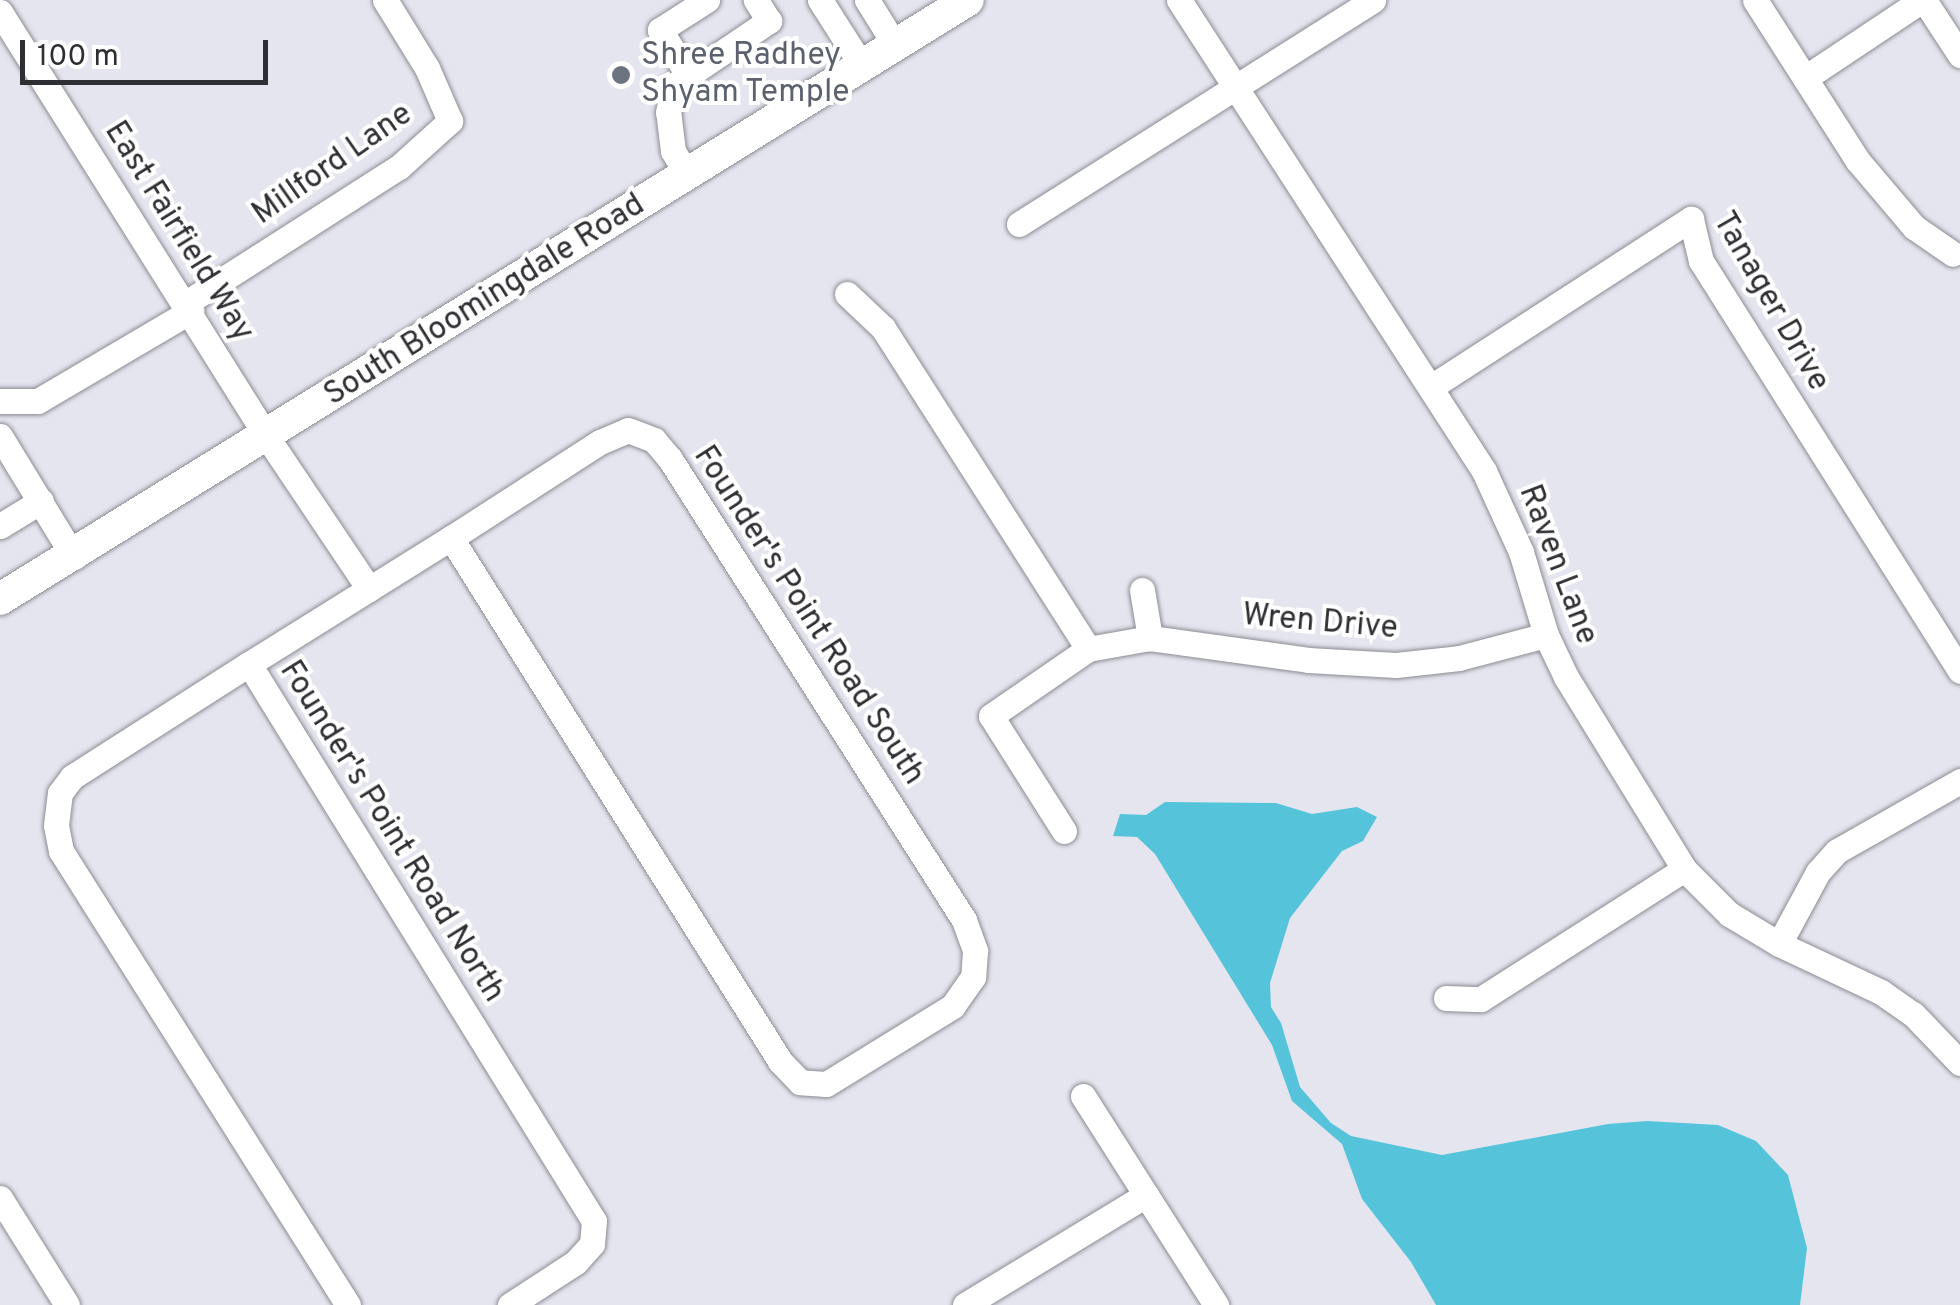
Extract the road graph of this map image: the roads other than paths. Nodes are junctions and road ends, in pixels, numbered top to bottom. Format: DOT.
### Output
graph roads {
  1 [pos="385,0"];
  2 [pos="707,0"];
  3 [pos="756,0"];
  4 [pos="820,0"];
  5 [pos="868,0"];
  6 [pos="968,0"];
  7 [pos="1179,0"];
  8 [pos="1372,0"];
  9 [pos="1755,0"];
  10 [pos="1923,0"];
  11 [pos="0,12"];
  12 [pos="895,46"];
  13 [pos="1960,56"];
  14 [pos="862,66"];
  15 [pos="687,73"];
  16 [pos="1805,78"];
  17 [pos="1234,88"];
  18 [pos="688,175"];
  19 [pos="1019,224"];
  20 [pos="1953,254"];
  21 [pos="847,294"];
  22 [pos="188,307"];
  23 [pos="1431,387"];
  24 [pos="0,402"];
  25 [pos="0,436"];
  26 [pos="268,437"];
  27 [pos="41,501"];
  28 [pos="0,526"];
  29 [pos="450,538"];
  30 [pos="74,556"];
  31 [pos="369,589"];
  32 [pos="1142,590"];
  33 [pos="0,600"];
  34 [pos="1546,636"];
  35 [pos="1150,638"];
  36 [pos="1088,649"];
  37 [pos="249,664"];
  38 [pos="1960,671"];
  39 [pos="1960,780"];
  40 [pos="1064,831"];
  41 [pos="1684,869"];
  42 [pos="1779,944"];
  43 [pos="1446,998"];
  44 [pos="1960,1063"];
  45 [pos="1083,1096"];
  46 [pos="1146,1195"];
  47 [pos="0,1198"];
  48 [pos="58,1302"];
  49 [pos="348,1305"];
  50 [pos="510,1305"];
  51 [pos="965,1305"];
  52 [pos="1216,1305"];
  1 -- 22 [label="street, Millford Lane"];
  2 -- 15 [label="street"];
  3 -- 15 [label="street"];
  4 -- 14 [label="street"];
  5 -- 12 [label="street"];
  6 -- 12 [label="main road, South Bloomingdale Road"];
  7 -- 17 [label="street, Raven Lane"];
  8 -- 17 [label="street"];
  9 -- 16 [label="street"];
  10 -- 13 [label="street"];
  10 -- 16 [label="street"];
  11 -- 22 [label="street, East Fairfield Way"];
  12 -- 14 [label="main road, South Bloomingdale Road"];
  14 -- 18 [label="main road, South Bloomingdale Road"];
  15 -- 18 [label="street"];
  16 -- 20 [label="street"];
  17 -- 19 [label="street"];
  17 -- 23 [label="street, Raven Lane"];
  18 -- 26 [label="main road, South Bloomingdale Road"];
  21 -- 36 [label="street"];
  22 -- 24 [label="street, Millford Lane"];
  22 -- 26 [label="street, East Fairfield Way"];
  23 -- 34 [label="street, Raven Lane"];
  23 -- 38 [label="street, Tanager Drive"];
  25 -- 27 [label="street"];
  26 -- 30 [label="main road, South Bloomingdale Road"];
  26 -- 31 [label="street, East Fairfield Way"];
  27 -- 28 [label="street"];
  27 -- 30 [label="street"];
  29 -- 29 [label="street, Founder's Point Road South"];
  29 -- 31 [label="street"];
  30 -- 33 [label="main road, South Bloomingdale Road"];
  31 -- 37 [label="street"];
  32 -- 35 [label="street"];
  34 -- 35 [label="street, Wren Drive"];
  34 -- 41 [label="street, Raven Lane"];
  35 -- 36 [label="street, Wren Drive"];
  36 -- 40 [label="street, Wren Drive"];
  37 -- 49 [label="street, Founder's Point Road North"];
  37 -- 50 [label="street, Founder's Point Road North"];
  39 -- 42 [label="street"];
  41 -- 42 [label="street, Raven Lane"];
  41 -- 43 [label="street"];
  42 -- 44 [label="street, Raven Lane"];
  45 -- 46 [label="street"];
  46 -- 51 [label="street"];
  46 -- 52 [label="street"];
  47 -- 48 [label="street"];
}
